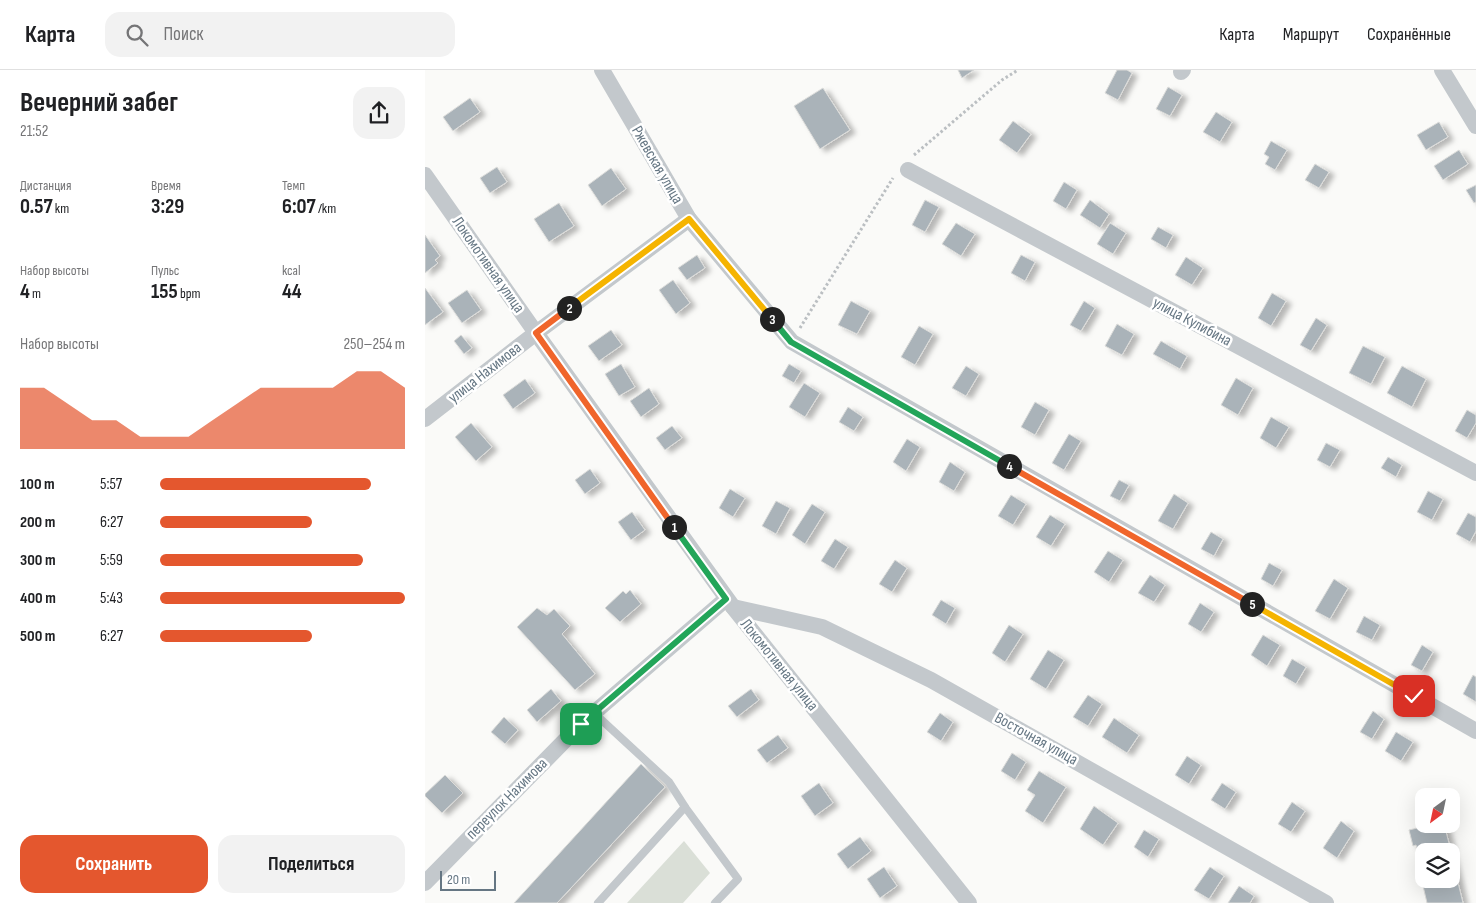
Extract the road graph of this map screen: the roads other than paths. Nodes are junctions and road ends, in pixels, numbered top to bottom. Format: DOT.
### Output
graph roads {
  1 [pos="602,70"];
  2 [pos="1442,70"];
  3 [pos="1476,126"];
  4 [pos="904,168"];
  5 [pos="425,175"];
  6 [pos="689,219"];
  7 [pos="536,333"];
  8 [pos="425,419"];
  9 [pos="1476,473"];
  10 [pos="729,603"];
  11 [pos="594,713"];
  12 [pos="1476,731"];
  13 [pos="685,807"];
  14 [pos="425,883"];
  15 [pos="598,903"];
  16 [pos="715,903"];
  17 [pos="969,903"];
  18 [pos="1326,903"];
  1 -- 6 [label="street, Ржевская улица"];
  2 -- 3 [label="street"];
  4 -- 9 [label="street, улица Кулибина"];
  5 -- 7 [label="street, Локомотивная улица"];
  6 -- 7 [label="street, улица Нахимова"];
  6 -- 12 [label="street, Ржевская улица"];
  7 -- 8 [label="street, улица Нахимова"];
  7 -- 10 [label="street, Локомотивная улица"];
  10 -- 11 [label="street, переулок Нахимова"];
  10 -- 17 [label="street, Локомотивная улица"];
  10 -- 18 [label="street, Восточная улица"];
  11 -- 13 [label="lane"];
  11 -- 14 [label="street, переулок Нахимова"];
  13 -- 15 [label="lane"];
  13 -- 16 [label="lane"];
}
